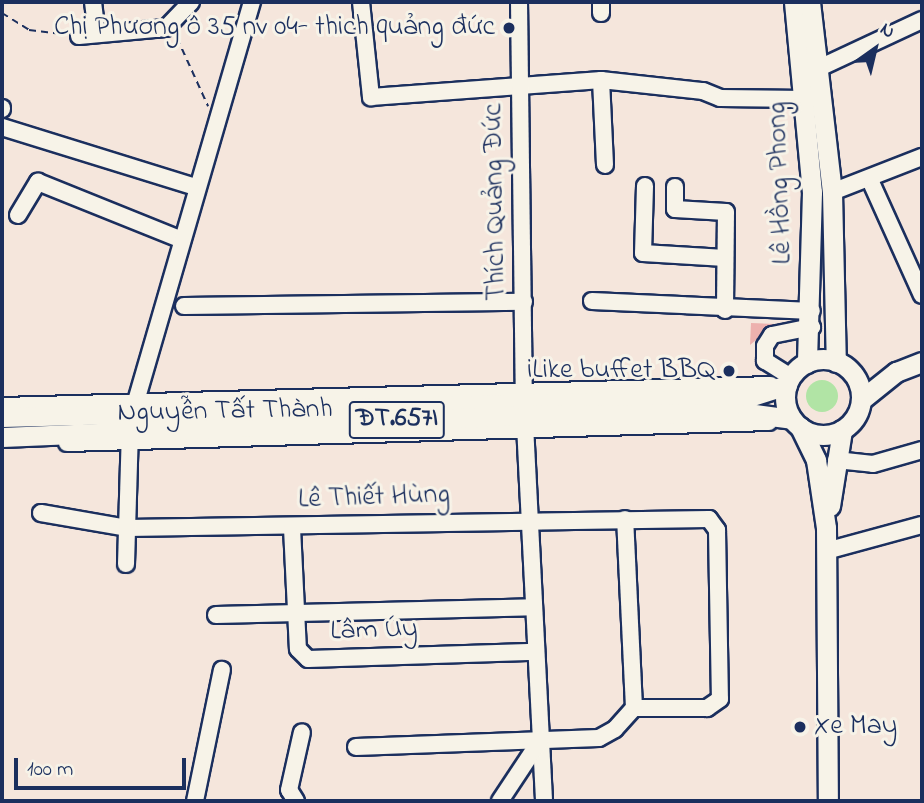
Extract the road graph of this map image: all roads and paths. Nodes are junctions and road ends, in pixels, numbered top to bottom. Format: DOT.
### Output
graph roads {
  1 [pos="93,2"];
  2 [pos="191,2"];
  3 [pos="252,2"];
  4 [pos="361,2"];
  5 [pos="519,2"];
  6 [pos="794,2"];
  7 [pos="810,2"];
  8 [pos="2,13"];
  9 [pos="922,20"];
  10 [pos="166,28"];
  11 [pos="97,34"];
  12 [pos="79,36"];
  13 [pos="821,67"];
  14 [pos="601,80"];
  15 [pos="520,83"];
  16 [pos="806,99"];
  17 [pos="216,121"];
  18 [pos="2,127"];
  19 [pos="922,157"];
  20 [pos="605,165"];
  21 [pos="870,180"];
  22 [pos="196,187"];
  23 [pos="645,187"];
  24 [pos="675,187"];
  25 [pos="812,192"];
  26 [pos="832,192"];
  27 [pos="18,215"];
  28 [pos="180,240"];
  29 [pos="725,258"];
  30 [pos="922,295"];
  31 [pos="592,301"];
  32 [pos="524,302"];
  33 [pos="184,306"];
  34 [pos="725,310"];
  35 [pos="812,319"];
  36 [pos="836,362"];
  37 [pos="922,362"];
  38 [pos="807,363"];
  39 [pos="896,372"];
  40 [pos="853,375"];
  41 [pos="789,381"];
  42 [pos="861,400"];
  43 [pos="2,406"];
  44 [pos="524,410"];
  45 [pos="2,417"];
  46 [pos="132,422"];
  47 [pos="796,423"];
  48 [pos="842,430"];
  49 [pos="2,437"];
  50 [pos="2,445"];
  51 [pos="922,450"];
  52 [pos="836,460"];
  53 [pos="41,513"];
  54 [pos="529,519"];
  55 [pos="625,519"];
  56 [pos="922,525"];
  57 [pos="127,528"];
  58 [pos="292,528"];
  59 [pos="826,528"];
  60 [pos="826,551"];
  61 [pos="126,564"];
  62 [pos="534,607"];
  63 [pos="295,613"];
  64 [pos="216,615"];
  65 [pos="536,652"];
  66 [pos="222,670"];
  67 [pos="634,708"];
  68 [pos="302,732"];
  69 [pos="541,739"];
  70 [pos="356,747"];
  71 [pos="195,801"];
  72 [pos="296,801"];
  73 [pos="500,801"];
  74 [pos="544,801"];
  75 [pos="828,801"];
  1 -- 11 [label="street"];
  2 -- 10 [label="street"];
  3 -- 17 [label="street"];
  4 -- 15 [label="street"];
  5 -- 15 [label="street, Thích Quảng Đức"];
  6 -- 16 [label="main road, Lê Hồng Phong"];
  7 -- 13 [label="main road, Lê Hồng Phong"];
  8 -- 12 [label="path"];
  9 -- 13 [label="street"];
  10 -- 11 [label="street"];
  10 -- 17 [label="path"];
  11 -- 12 [label="street"];
  13 -- 26 [label="main road, Lê Hồng Phong"];
  14 -- 15 [label="street"];
  14 -- 16 [label="street"];
  14 -- 20 [label="street"];
  15 -- 32 [label="street, Thích Quảng Đức"];
  16 -- 25 [label="main road, Lê Hồng Phong"];
  17 -- 22 [label="street"];
  18 -- 22 [label="street"];
  19 -- 21 [label="street"];
  21 -- 26 [label="street"];
  21 -- 30 [label="street"];
  22 -- 28 [label="street"];
  23 -- 29 [label="street"];
  24 -- 29 [label="street"];
  25 -- 26 [label="main road"];
  25 -- 35 [label="main road, Lê Hồng Phong"];
  26 -- 36 [label="main road, Lê Hồng Phong"];
  27 -- 28 [label="street"];
  28 -- 46 [label="street"];
  29 -- 34 [label="street"];
  31 -- 34 [label="street"];
  32 -- 33 [label="street"];
  32 -- 44 [label="street, Thích Quảng Đức"];
  34 -- 35 [label="street"];
  35 -- 38 [label="main road, Lê Hồng Phong"];
  35 -- 41 [label="street"];
  36 -- 38 [label="main road"];
  36 -- 40 [label="main road"];
  37 -- 39 [label="main road"];
  38 -- 41 [label="main road"];
  39 -- 40 [label="main road"];
  39 -- 42 [label="main road"];
  40 -- 42 [label="main road"];
  41 -- 44 [label="main road, Nguyễn Tất Thành / ĐT.657I"];
  41 -- 47 [label="main road"];
  42 -- 48 [label="main road"];
  43 -- 46 [label="street, Nguyễn Tất Thành"];
  44 -- 46 [label="main road, Nguyễn Tất Thành / ĐT.657I"];
  44 -- 46 [label="street, Nguyễn Tất Thành"];
  44 -- 47 [label="main road, Nguyễn Tất Thành / ĐT.657I"];
  44 -- 54 [label="street, Thích Quảng Đức"];
  45 -- 46 [label="main road, Nguyễn Tất Thành / ĐT.657I"];
  46 -- 49 [label="main road, Nguyễn Tất Thành / ĐT.657I"];
  46 -- 50 [label="street, Nguyễn Tất Thành"];
  46 -- 57 [label="street"];
  47 -- 48 [label="main road"];
  47 -- 59 [label="main road"];
  48 -- 52 [label="main road"];
  51 -- 52 [label="street"];
  52 -- 59 [label="main road"];
  53 -- 57 [label="street, Lê Thiết Hùng"];
  54 -- 55 [label="street, Lê Thiết Hùng"];
  54 -- 58 [label="street, Lê Thiết Hùng"];
  54 -- 62 [label="street, Thích Quảng Đức"];
  55 -- 67 [label="street"];
  55 -- 67 [label="street, Lê Thiết Hùng"];
  56 -- 60 [label="street"];
  57 -- 58 [label="street, Lê Thiết Hùng"];
  57 -- 61 [label="street"];
  58 -- 63 [label="street, Lâm Úy"];
  59 -- 60 [label="main road"];
  60 -- 75 [label="main road"];
  62 -- 63 [label="street"];
  62 -- 65 [label="street, Thích Quảng Đức"];
  63 -- 64 [label="street"];
  63 -- 65 [label="street, Lâm Úy"];
  65 -- 69 [label="street, Thích Quảng Đức"];
  66 -- 71 [label="street"];
  67 -- 69 [label="street"];
  68 -- 72 [label="street"];
  69 -- 70 [label="street"];
  69 -- 73 [label="street"];
  69 -- 74 [label="street, Thích Quảng Đức"];
}
